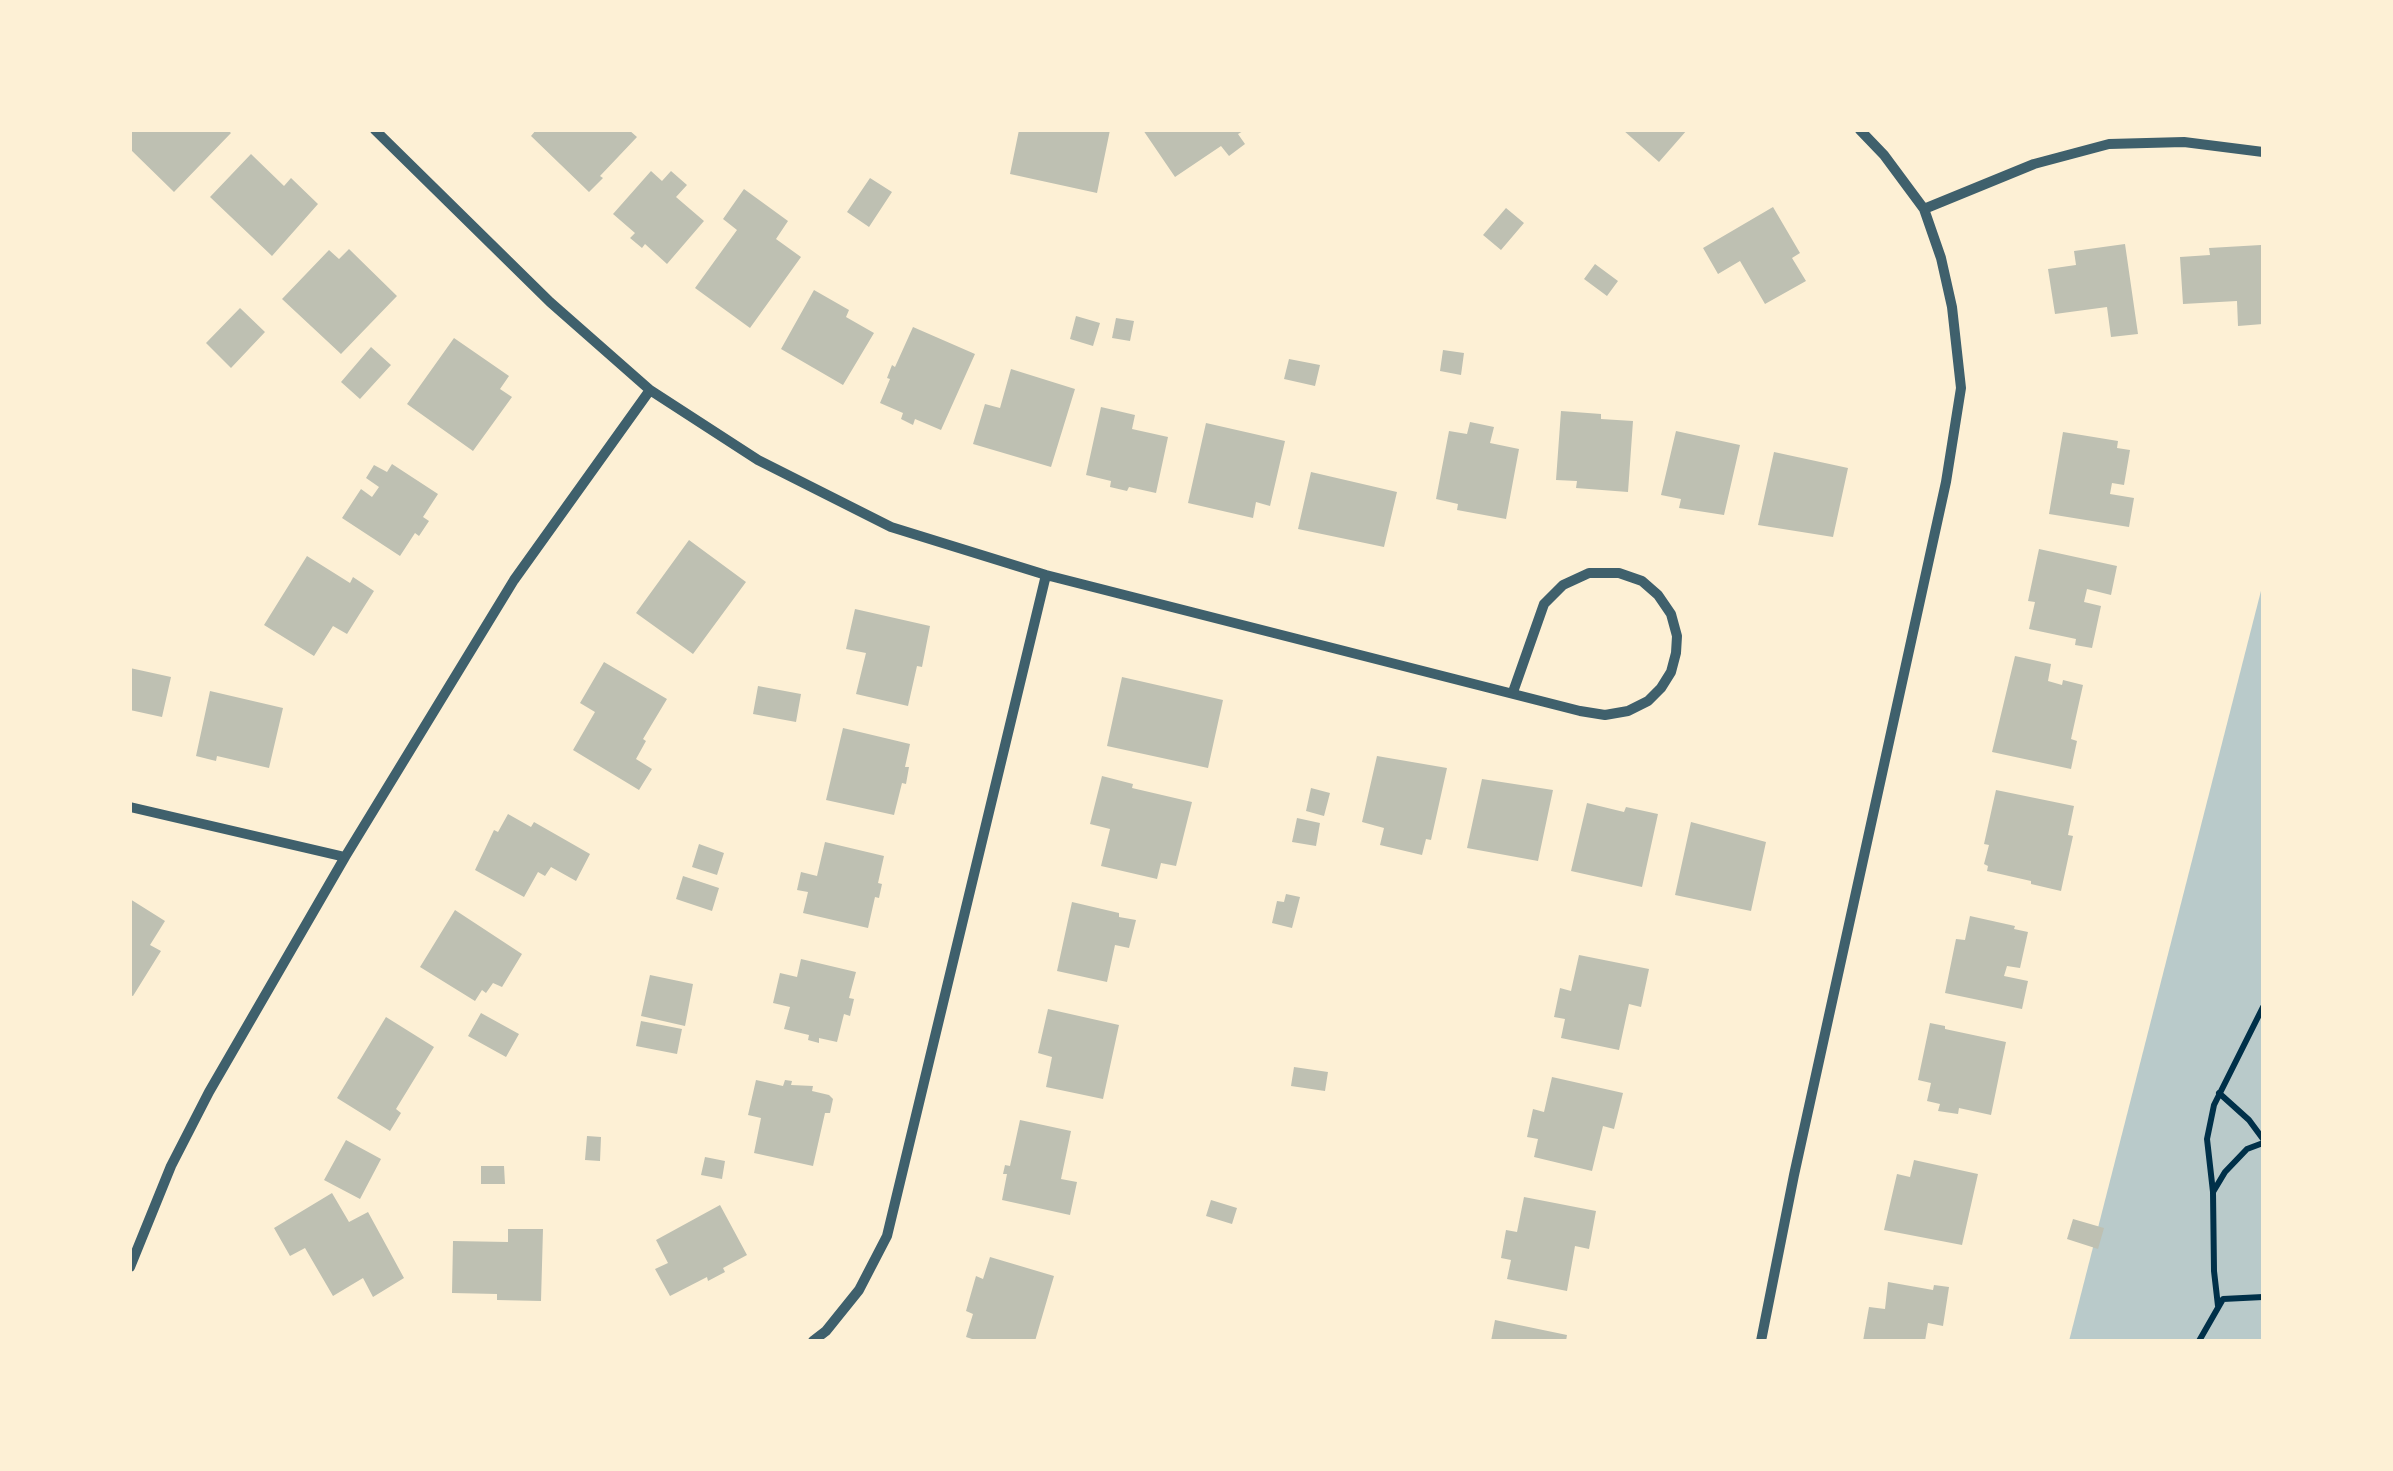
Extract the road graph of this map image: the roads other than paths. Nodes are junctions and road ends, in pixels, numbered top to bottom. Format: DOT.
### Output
graph roads {
  1 [pos="375,130"];
  2 [pos="1860,130"];
  3 [pos="2263,152"];
  4 [pos="1924,209"];
  5 [pos="650,390"];
  6 [pos="1046,575"];
  7 [pos="1513,692"];
  8 [pos="130,807"];
  9 [pos="345,857"];
  10 [pos="130,1267"];
  11 [pos="813,1341"];
  12 [pos="1761,1341"];
  1 -- 5 [label="street"];
  2 -- 4 [label="street"];
  3 -- 4 [label="street"];
  4 -- 12 [label="street"];
  5 -- 6 [label="street"];
  5 -- 9 [label="street"];
  6 -- 7 [label="street"];
  6 -- 11 [label="street"];
  7 -- 7 [label="street"];
  8 -- 9 [label="street"];
  9 -- 10 [label="street"];
}
